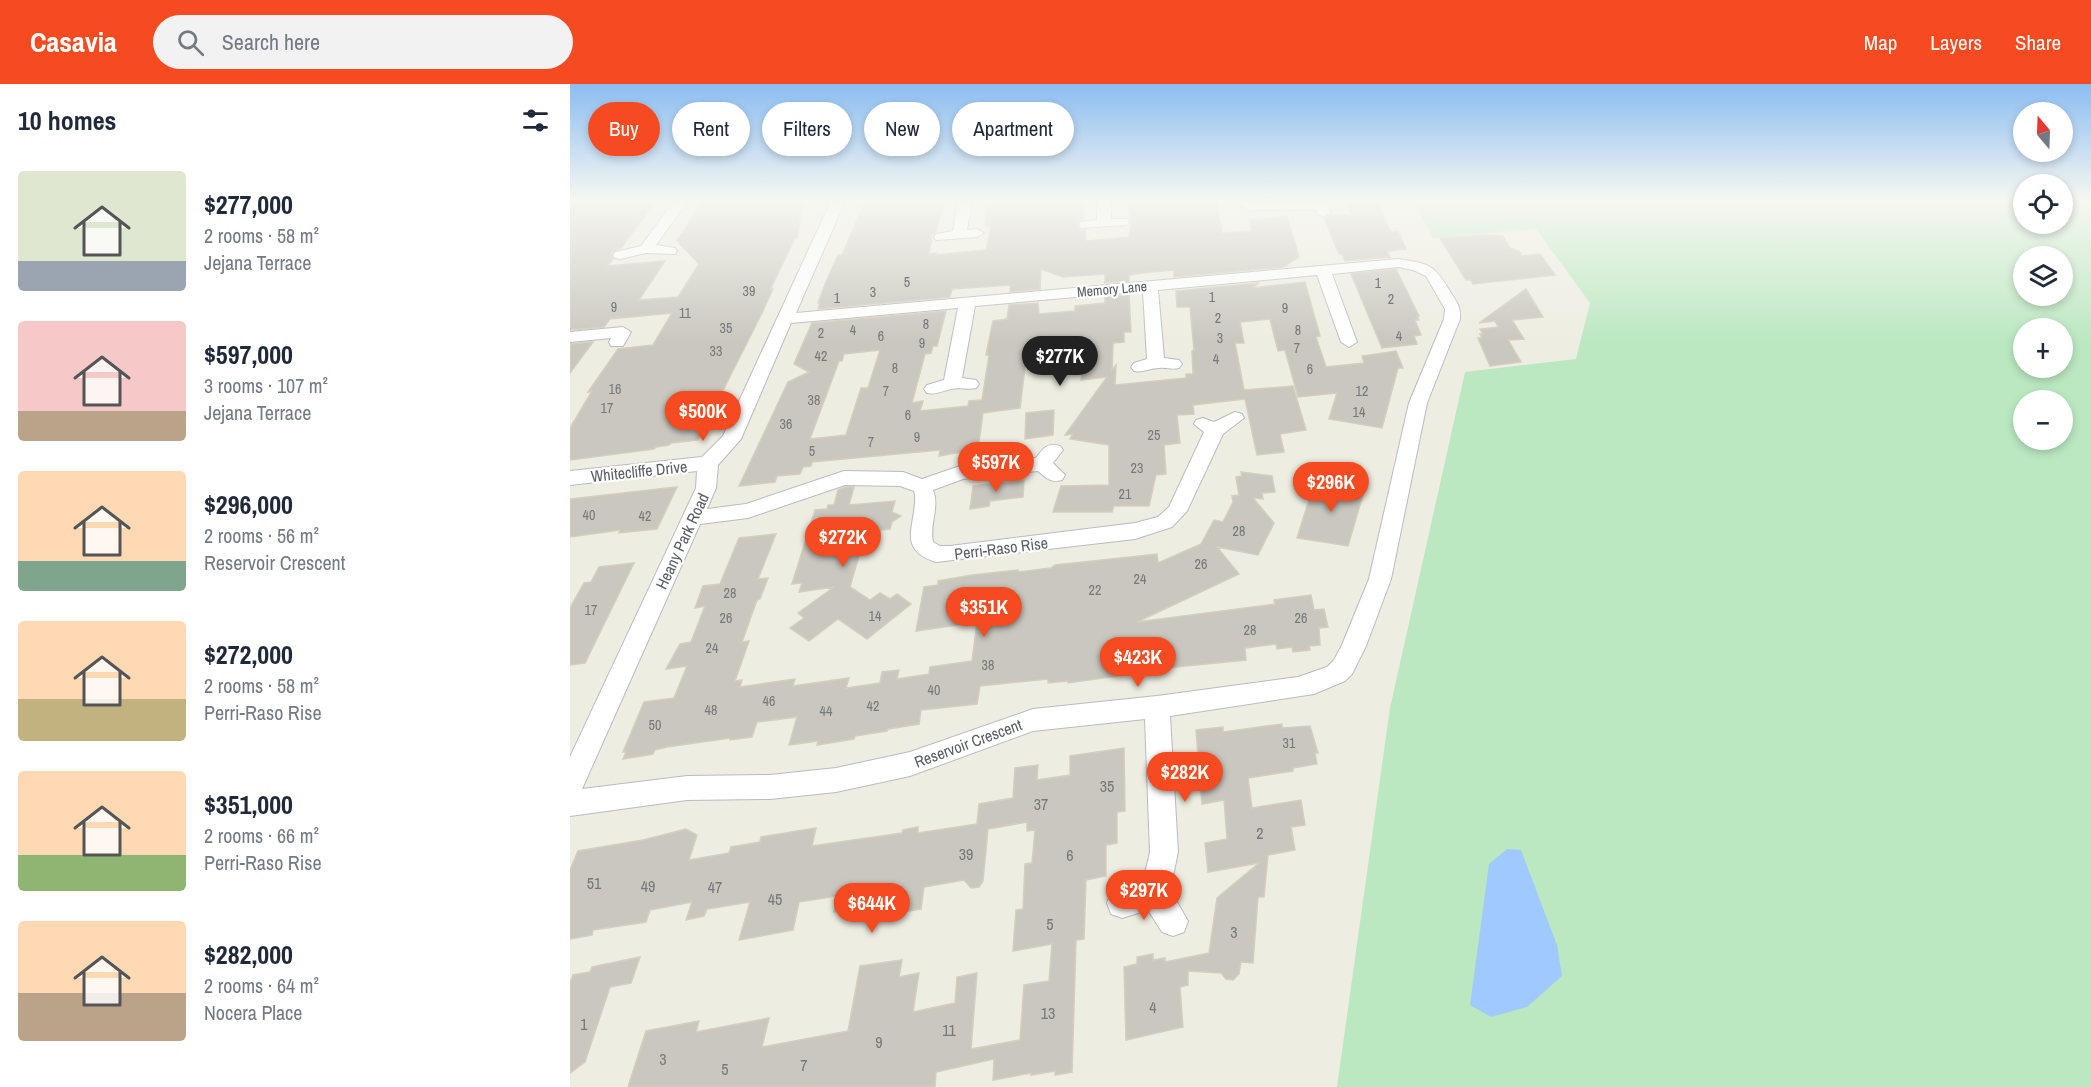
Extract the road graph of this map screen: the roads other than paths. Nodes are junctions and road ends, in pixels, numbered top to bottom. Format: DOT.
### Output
graph roads {
  1 [pos="817,248"];
  2 [pos="646,249"];
  3 [pos="670,251"];
  4 [pos="620,255"];
  5 [pos="1323,270"];
  6 [pos="1436,276"];
  7 [pos="1150,285"];
  8 [pos="967,304"];
  9 [pos="785,319"];
  10 [pos="623,332"];
  11 [pos="570,337"];
  12 [pos="1349,344"];
  13 [pos="1156,365"];
  14 [pos="933,389"];
  15 [pos="1235,418"];
  16 [pos="1050,463"];
  17 [pos="708,464"];
  18 [pos="570,478"];
  19 [pos="922,487"];
  20 [pos="692,518"];
  21 [pos="1157,707"];
  22 [pos="570,786"];
  23 [pos="570,803"];
  24 [pos="1155,893"];
  25 [pos="1122,903"];
  26 [pos="1173,921"];
  1 -- 9 [label="street"];
  2 -- 3 [label="street"];
  2 -- 4 [label="street"];
  5 -- 6 [label="street, Memory Lane"];
  5 -- 7 [label="street, Memory Lane"];
  5 -- 12 [label="street"];
  6 -- 21 [label="street, Reservoir Crescent"];
  7 -- 8 [label="street, Memory Lane"];
  7 -- 13 [label="street"];
  8 -- 9 [label="street, Memory Lane"];
  8 -- 14 [label="street"];
  9 -- 17 [label="street"];
  10 -- 11 [label="street"];
  15 -- 19 [label="street, Perri-Raso Rise"];
  16 -- 19 [label="street"];
  17 -- 18 [label="street, Whitecliffe Drive"];
  17 -- 20 [label="street, Heany Park Road"];
  19 -- 20 [label="street"];
  20 -- 22 [label="street, Heany Park Road"];
  21 -- 23 [label="street, Reservoir Crescent"];
  21 -- 24 [label="street"];
  24 -- 25 [label="street"];
  24 -- 26 [label="street"];
}
